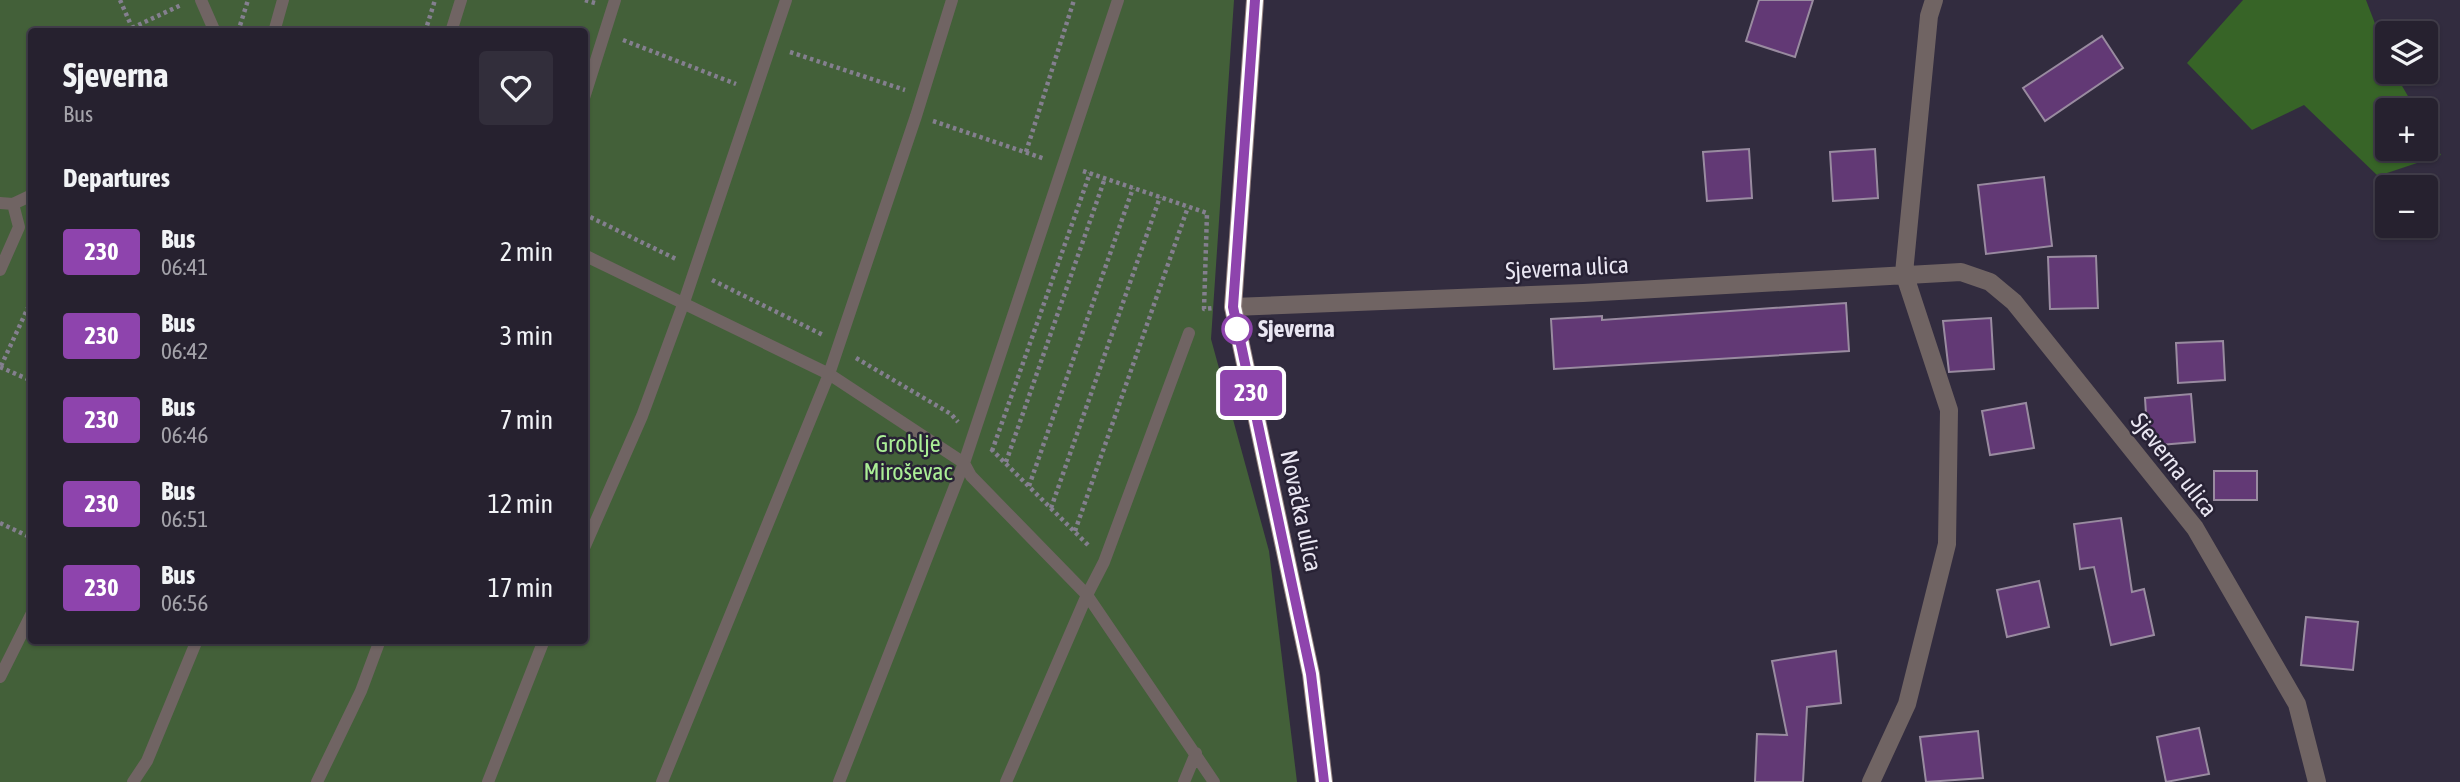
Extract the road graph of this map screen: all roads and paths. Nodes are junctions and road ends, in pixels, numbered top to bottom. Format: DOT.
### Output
graph roads {
  1 [pos="120,0"];
  2 [pos="248,0"];
  3 [pos="283,0"];
  4 [pos="435,0"];
  5 [pos="461,0"];
  6 [pos="615,0"];
  7 [pos="786,0"];
  8 [pos="952,0"];
  9 [pos="1074,0"];
  10 [pos="1118,0"];
  11 [pos="1255,0"];
  12 [pos="1934,0"];
  13 [pos="195,1"];
  14 [pos="132,28"];
  15 [pos="137,28"];
  16 [pos="212,28"];
  17 [pos="240,28"];
  18 [pos="275,28"];
  19 [pos="426,28"];
  20 [pos="452,28"];
  21 [pos="605,33"];
  22 [pos="771,46"];
  23 [pos="588,86"];
  24 [pos="756,92"];
  25 [pos="922,96"];
  26 [pos="1026,152"];
  27 [pos="1090,173"];
  28 [pos="1105,178"];
  29 [pos="1133,188"];
  30 [pos="28,196"];
  31 [pos="1160,197"];
  32 [pos="6,203"];
  33 [pos="1188,207"];
  34 [pos="1207,213"];
  35 [pos="588,257"];
  36 [pos="0,270"];
  37 [pos="1904,274"];
  38 [pos="684,302"];
  39 [pos="28,307"];
  40 [pos="1233,307"];
  41 [pos="1189,333"];
  42 [pos="0,366"];
  43 [pos="828,374"];
  44 [pos="28,379"];
  45 [pos="1006,462"];
  46 [pos="964,463"];
  47 [pos="971,476"];
  48 [pos="1029,486"];
  49 [pos="1051,508"];
  50 [pos="0,523"];
  51 [pos="1074,531"];
  52 [pos="28,536"];
  53 [pos="588,539"];
  54 [pos="1087,595"];
  55 [pos="28,621"];
  56 [pos="195,644"];
  57 [pos="379,644"];
  58 [pos="542,644"];
  59 [pos="0,677"];
  60 [pos="1196,753"];
  61 [pos="133,782"];
  62 [pos="317,782"];
  63 [pos="488,782"];
  64 [pos="662,782"];
  65 [pos="839,782"];
  66 [pos="1006,782"];
  67 [pos="1184,782"];
  68 [pos="1214,782"];
  69 [pos="1324,782"];
  70 [pos="1871,782"];
  71 [pos="2317,782"];
  1 -- 14 [label="path"];
  2 -- 17 [label="path"];
  3 -- 18 [label="lane"];
  4 -- 19 [label="path"];
  5 -- 20 [label="lane"];
  6 -- 21 [label="lane"];
  7 -- 22 [label="lane"];
  8 -- 25 [label="lane"];
  9 -- 26 [label="path"];
  10 -- 46 [label="lane"];
  11 -- 40 [label="street, Novačka ulica"];
  12 -- 37 [label="street"];
  13 -- 15 [label="path"];
  13 -- 16 [label="lane"];
  21 -- 23 [label="lane"];
  21 -- 24 [label="path"];
  22 -- 24 [label="lane"];
  22 -- 25 [label="path"];
  24 -- 38 [label="lane"];
  25 -- 43 [label="lane"];
  27 -- 47 [label="path"];
  28 -- 45 [label="path"];
  29 -- 48 [label="path"];
  30 -- 32 [label="lane"];
  31 -- 49 [label="path"];
  32 -- 36 [label="lane"];
  33 -- 51 [label="path"];
  34 -- 40 [label="path"];
  35 -- 38 [label="lane"];
  37 -- 40 [label="street, Sjeverna ulica"];
  37 -- 70 [label="street"];
  37 -- 71 [label="street, Sjeverna ulica"];
  38 -- 43 [label="lane"];
  38 -- 53 [label="lane"];
  39 -- 42 [label="path"];
  40 -- 69 [label="street, Novačka ulica"];
  41 -- 54 [label="lane"];
  42 -- 44 [label="path"];
  43 -- 46 [label="lane"];
  43 -- 64 [label="lane"];
  46 -- 47 [label="lane"];
  46 -- 65 [label="lane"];
  47 -- 54 [label="lane"];
  50 -- 52 [label="path"];
  54 -- 60 [label="lane"];
  54 -- 66 [label="lane"];
  55 -- 59 [label="lane"];
  56 -- 61 [label="lane"];
  57 -- 62 [label="lane"];
  58 -- 63 [label="lane"];
  60 -- 67 [label="lane"];
  60 -- 68 [label="lane"];
}
